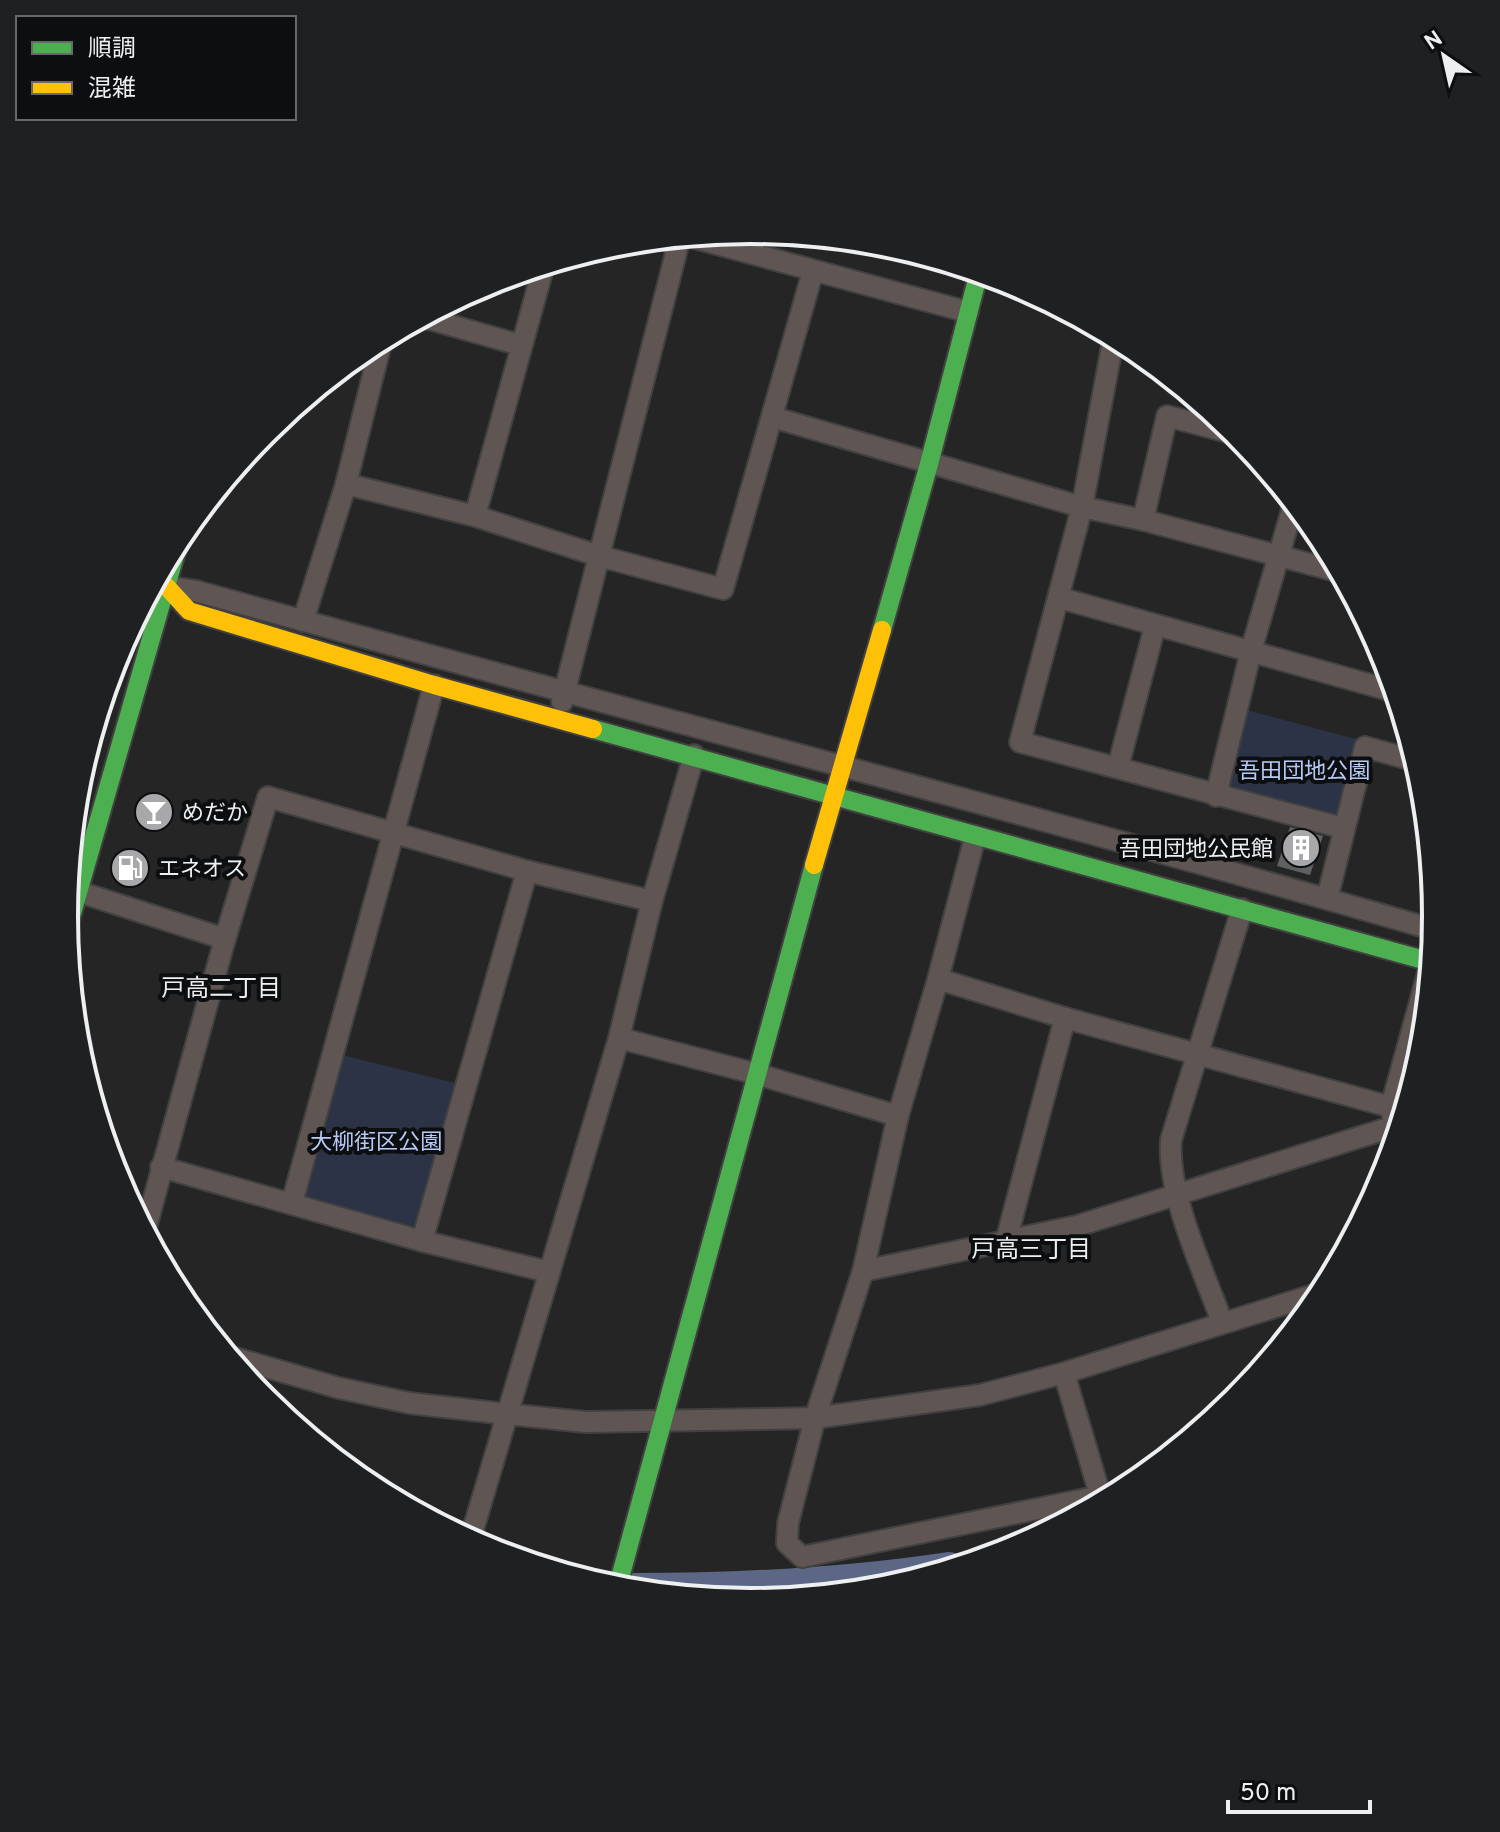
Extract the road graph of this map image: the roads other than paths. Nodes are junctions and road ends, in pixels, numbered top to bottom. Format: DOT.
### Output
graph roads {
  1 [pos="718,245"];
  2 [pos="677,248"];
  3 [pos="813,271"];
  4 [pos="540,278"];
  5 [pos="976,284"];
  6 [pos="968,312"];
  7 [pos="437,321"];
  8 [pos="520,345"];
  9 [pos="1111,350"];
  10 [pos="378,357"];
  11 [pos="772,417"];
  12 [pos="1211,428"];
  13 [pos="929,464"];
  14 [pos="346,484"];
  15 [pos="1082,507"];
  16 [pos="475,516"];
  17 [pos="1290,517"];
  18 [pos="1143,520"];
  19 [pos="1279,554"];
  20 [pos="599,556"];
  21 [pos="1324,567"];
  22 [pos="165,585"];
  23 [pos="164,587"];
  24 [pos="1060,598"];
  25 [pos="155,604"];
  26 [pos="303,621"];
  27 [pos="1155,626"];
  28 [pos="1251,651"];
  29 [pos="434,685"];
  30 [pos="1382,688"];
  31 [pos="564,692"];
  32 [pos="558,719"];
  33 [pos="694,755"];
  34 [pos="1403,757"];
  35 [pos="843,765"];
  36 [pos="1118,767"];
  37 [pos="835,794"];
  38 [pos="1216,796"];
  39 [pos="1343,828"];
  40 [pos="394,832"];
  41 [pos="975,837"];
  42 [pos="80,861"];
  43 [pos="527,871"];
  44 [pos="79,891"];
  45 [pos="1327,899"];
  46 [pos="652,901"];
  47 [pos="1242,909"];
  48 [pos="1422,926"];
  49 [pos="225,939"];
  50 [pos="1421,959"];
  51 [pos="938,979"];
  52 [pos="1065,1018"];
  53 [pos="619,1038"];
  54 [pos="1197,1053"];
  55 [pos="757,1074"];
  56 [pos="898,1116"];
  57 [pos="1390,1120"];
  58 [pos="1388,1124"];
  59 [pos="161,1167"];
  60 [pos="1177,1196"];
  61 [pos="292,1203"];
  62 [pos="149,1216"];
  63 [pos="422,1241"];
  64 [pos="1006,1241"];
  65 [pos="863,1271"];
  66 [pos="549,1272"];
  67 [pos="1302,1298"];
  68 [pos="1222,1322"];
  69 [pos="247,1362"];
  70 [pos="1064,1373"];
  71 [pos="506,1414"];
  72 [pos="815,1418"];
  73 [pos="661,1423"];
  74 [pos="1107,1485"];
  75 [pos="1080,1501"];
  76 [pos="473,1528"];
  77 [pos="621,1575"];
  1 -- 3 [label="street"];
  2 -- 20 [label="street"];
  3 -- 6 [label="street"];
  3 -- 11 [label="street"];
  4 -- 8 [label="street"];
  5 -- 6 [label="street"];
  6 -- 13 [label="street"];
  7 -- 8 [label="street"];
  8 -- 16 [label="street"];
  9 -- 15 [label="street"];
  10 -- 14 [label="street"];
  11 -- 13 [label="street"];
  11 -- 20 [label="street"];
  12 -- 18 [label="street"];
  13 -- 15 [label="street"];
  13 -- 35 [label="street"];
  14 -- 16 [label="street"];
  14 -- 26 [label="street"];
  15 -- 18 [label="street"];
  15 -- 24 [label="street"];
  16 -- 20 [label="street"];
  17 -- 19 [label="street"];
  18 -- 19 [label="street"];
  19 -- 21 [label="street"];
  19 -- 28 [label="street"];
  20 -- 31 [label="street"];
  22 -- 26 [label="street"];
  23 -- 29 [label="street"];
  24 -- 27 [label="street"];
  24 -- 36 [label="street"];
  25 -- 42 [label="street"];
  26 -- 31 [label="street"];
  27 -- 28 [label="street"];
  27 -- 36 [label="street"];
  28 -- 30 [label="street"];
  28 -- 38 [label="street"];
  29 -- 32 [label="street"];
  29 -- 40 [label="street"];
  31 -- 32 [label="street"];
  31 -- 35 [label="street"];
  32 -- 33 [label="street"];
  33 -- 37 [label="street"];
  33 -- 46 [label="street"];
  34 -- 39 [label="street"];
  35 -- 37 [label="street"];
  35 -- 45 [label="street"];
  36 -- 38 [label="street"];
  37 -- 41 [label="street"];
  37 -- 55 [label="street"];
  38 -- 39 [label="street"];
  39 -- 45 [label="street"];
  40 -- 43 [label="street"];
  40 -- 49 [label="street"];
  40 -- 61 [label="street"];
  41 -- 47 [label="street"];
  41 -- 51 [label="street"];
  43 -- 46 [label="street"];
  43 -- 63 [label="street"];
  44 -- 49 [label="street"];
  45 -- 48 [label="street"];
  46 -- 53 [label="street"];
  47 -- 50 [label="street"];
  47 -- 54 [label="street"];
  49 -- 59 [label="street"];
  51 -- 52 [label="street"];
  51 -- 56 [label="street"];
  52 -- 54 [label="street"];
  52 -- 64 [label="street"];
  53 -- 55 [label="street"];
  53 -- 66 [label="street"];
  54 -- 57 [label="street"];
  54 -- 60 [label="street"];
  55 -- 56 [label="street"];
  55 -- 73 [label="street"];
  56 -- 65 [label="street"];
  58 -- 60 [label="street"];
  59 -- 61 [label="street"];
  59 -- 62 [label="street"];
  60 -- 64 [label="street"];
  60 -- 68 [label="street"];
  61 -- 63 [label="street"];
  63 -- 66 [label="street"];
  64 -- 65 [label="street"];
  65 -- 72 [label="street"];
  66 -- 71 [label="street"];
  67 -- 68 [label="street"];
  68 -- 70 [label="street"];
  69 -- 71 [label="street"];
  70 -- 72 [label="street"];
  70 -- 74 [label="street"];
  71 -- 73 [label="street"];
  71 -- 76 [label="street"];
  72 -- 73 [label="street"];
  72 -- 75 [label="street"];
  73 -- 77 [label="street"];
}
